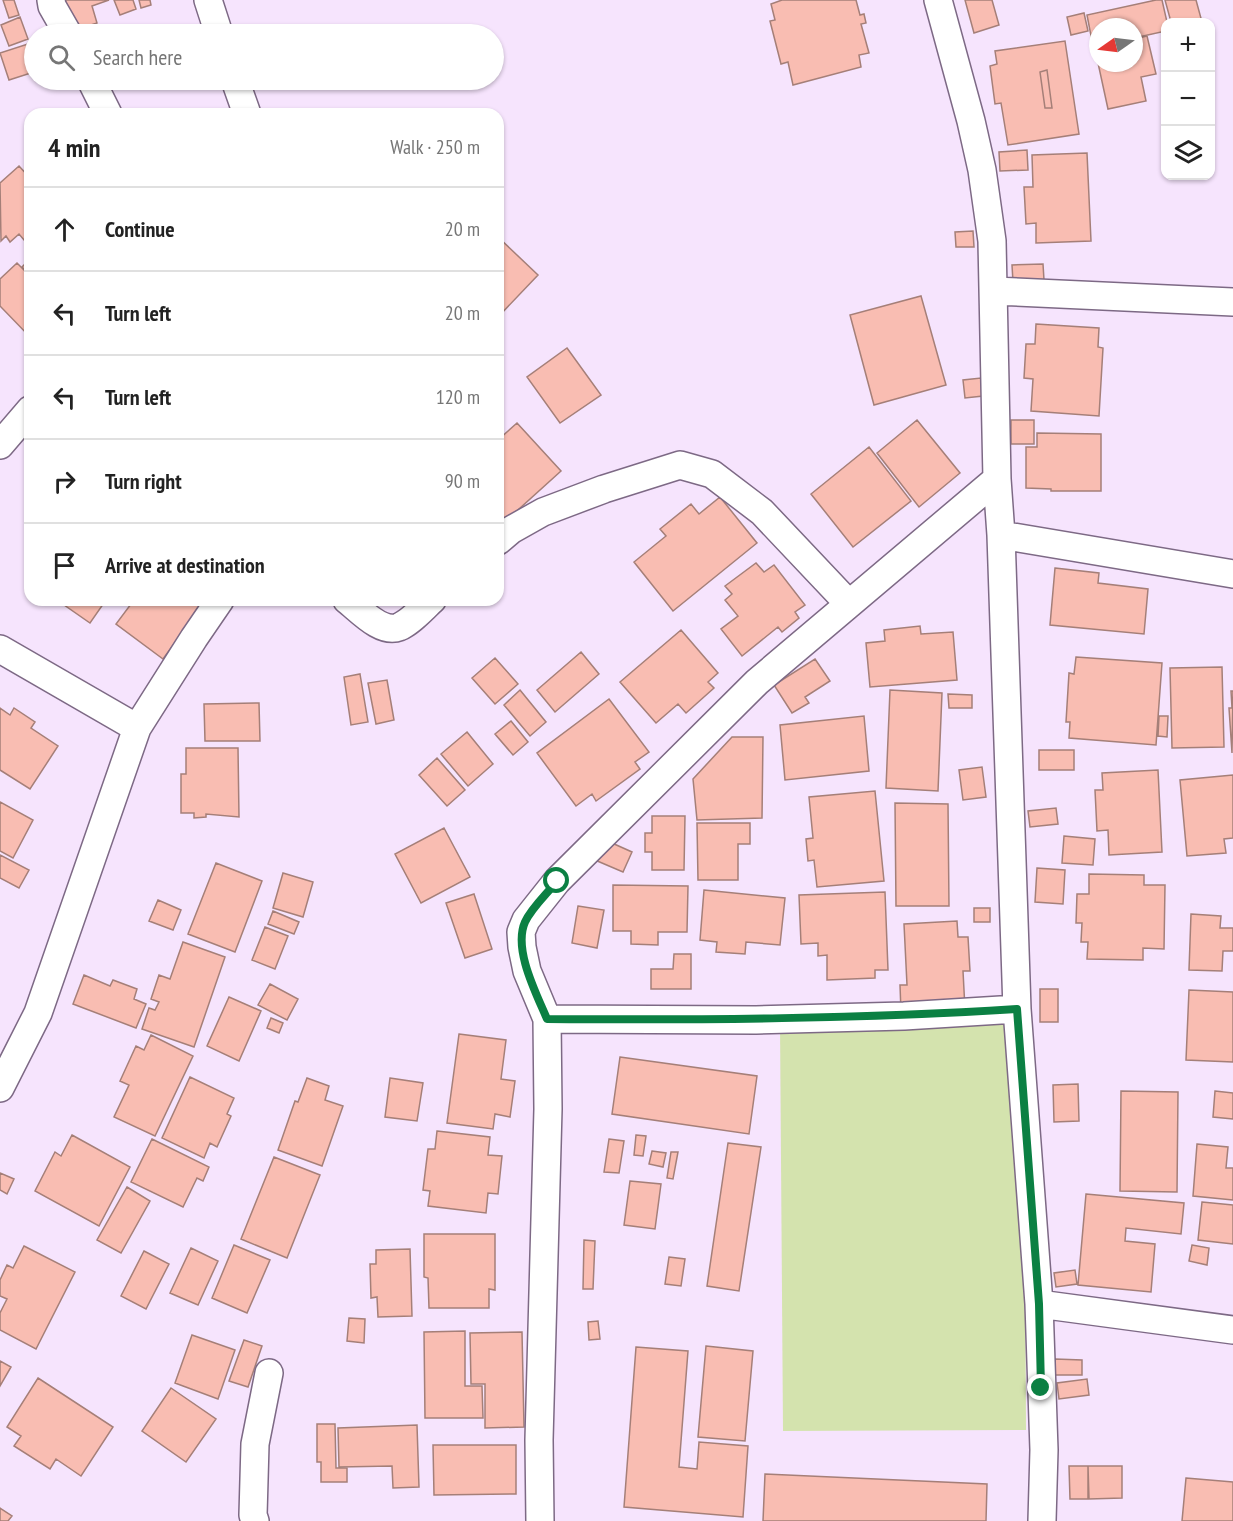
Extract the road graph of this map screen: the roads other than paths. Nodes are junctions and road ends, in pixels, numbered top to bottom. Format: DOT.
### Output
graph roads {
  1 [pos="51,0"];
  2 [pos="208,0"];
  3 [pos="938,0"];
  4 [pos="62,24"];
  5 [pos="216,24"];
  6 [pos="96,90"];
  7 [pos="239,90"];
  8 [pos="105,108"];
  9 [pos="245,108"];
  10 [pos="994,291"];
  11 [pos="1233,302"];
  12 [pos="24,417"];
  13 [pos="0,445"];
  14 [pos="997,479"];
  15 [pos="1001,535"];
  16 [pos="504,536"];
  17 [pos="1233,574"];
  18 [pos="849,604"];
  19 [pos="216,606"];
  20 [pos="354,606"];
  21 [pos="425,606"];
  22 [pos="0,649"];
  23 [pos="137,728"];
  24 [pos="1017,1009"];
  25 [pos="547,1019"];
  26 [pos="0,1088"];
  27 [pos="1039,1304"];
  28 [pos="1233,1330"];
  29 [pos="269,1373"];
  30 [pos="255,1521"];
  31 [pos="540,1521"];
  32 [pos="1042,1521"];
  1 -- 4 [label="street"];
  2 -- 5 [label="street"];
  3 -- 10 [label="street"];
  6 -- 8 [label="street"];
  7 -- 9 [label="street"];
  10 -- 11 [label="street"];
  10 -- 14 [label="street"];
  12 -- 13 [label="street"];
  14 -- 15 [label="street"];
  14 -- 18 [label="street"];
  15 -- 17 [label="street"];
  15 -- 24 [label="street"];
  16 -- 18 [label="street"];
  18 -- 25 [label="street"];
  19 -- 23 [label="street"];
  20 -- 21 [label="street"];
  22 -- 23 [label="street"];
  23 -- 26 [label="street"];
  24 -- 25 [label="street"];
  24 -- 27 [label="street"];
  25 -- 31 [label="street"];
  27 -- 28 [label="street"];
  27 -- 32 [label="street"];
  29 -- 30 [label="street"];
}
